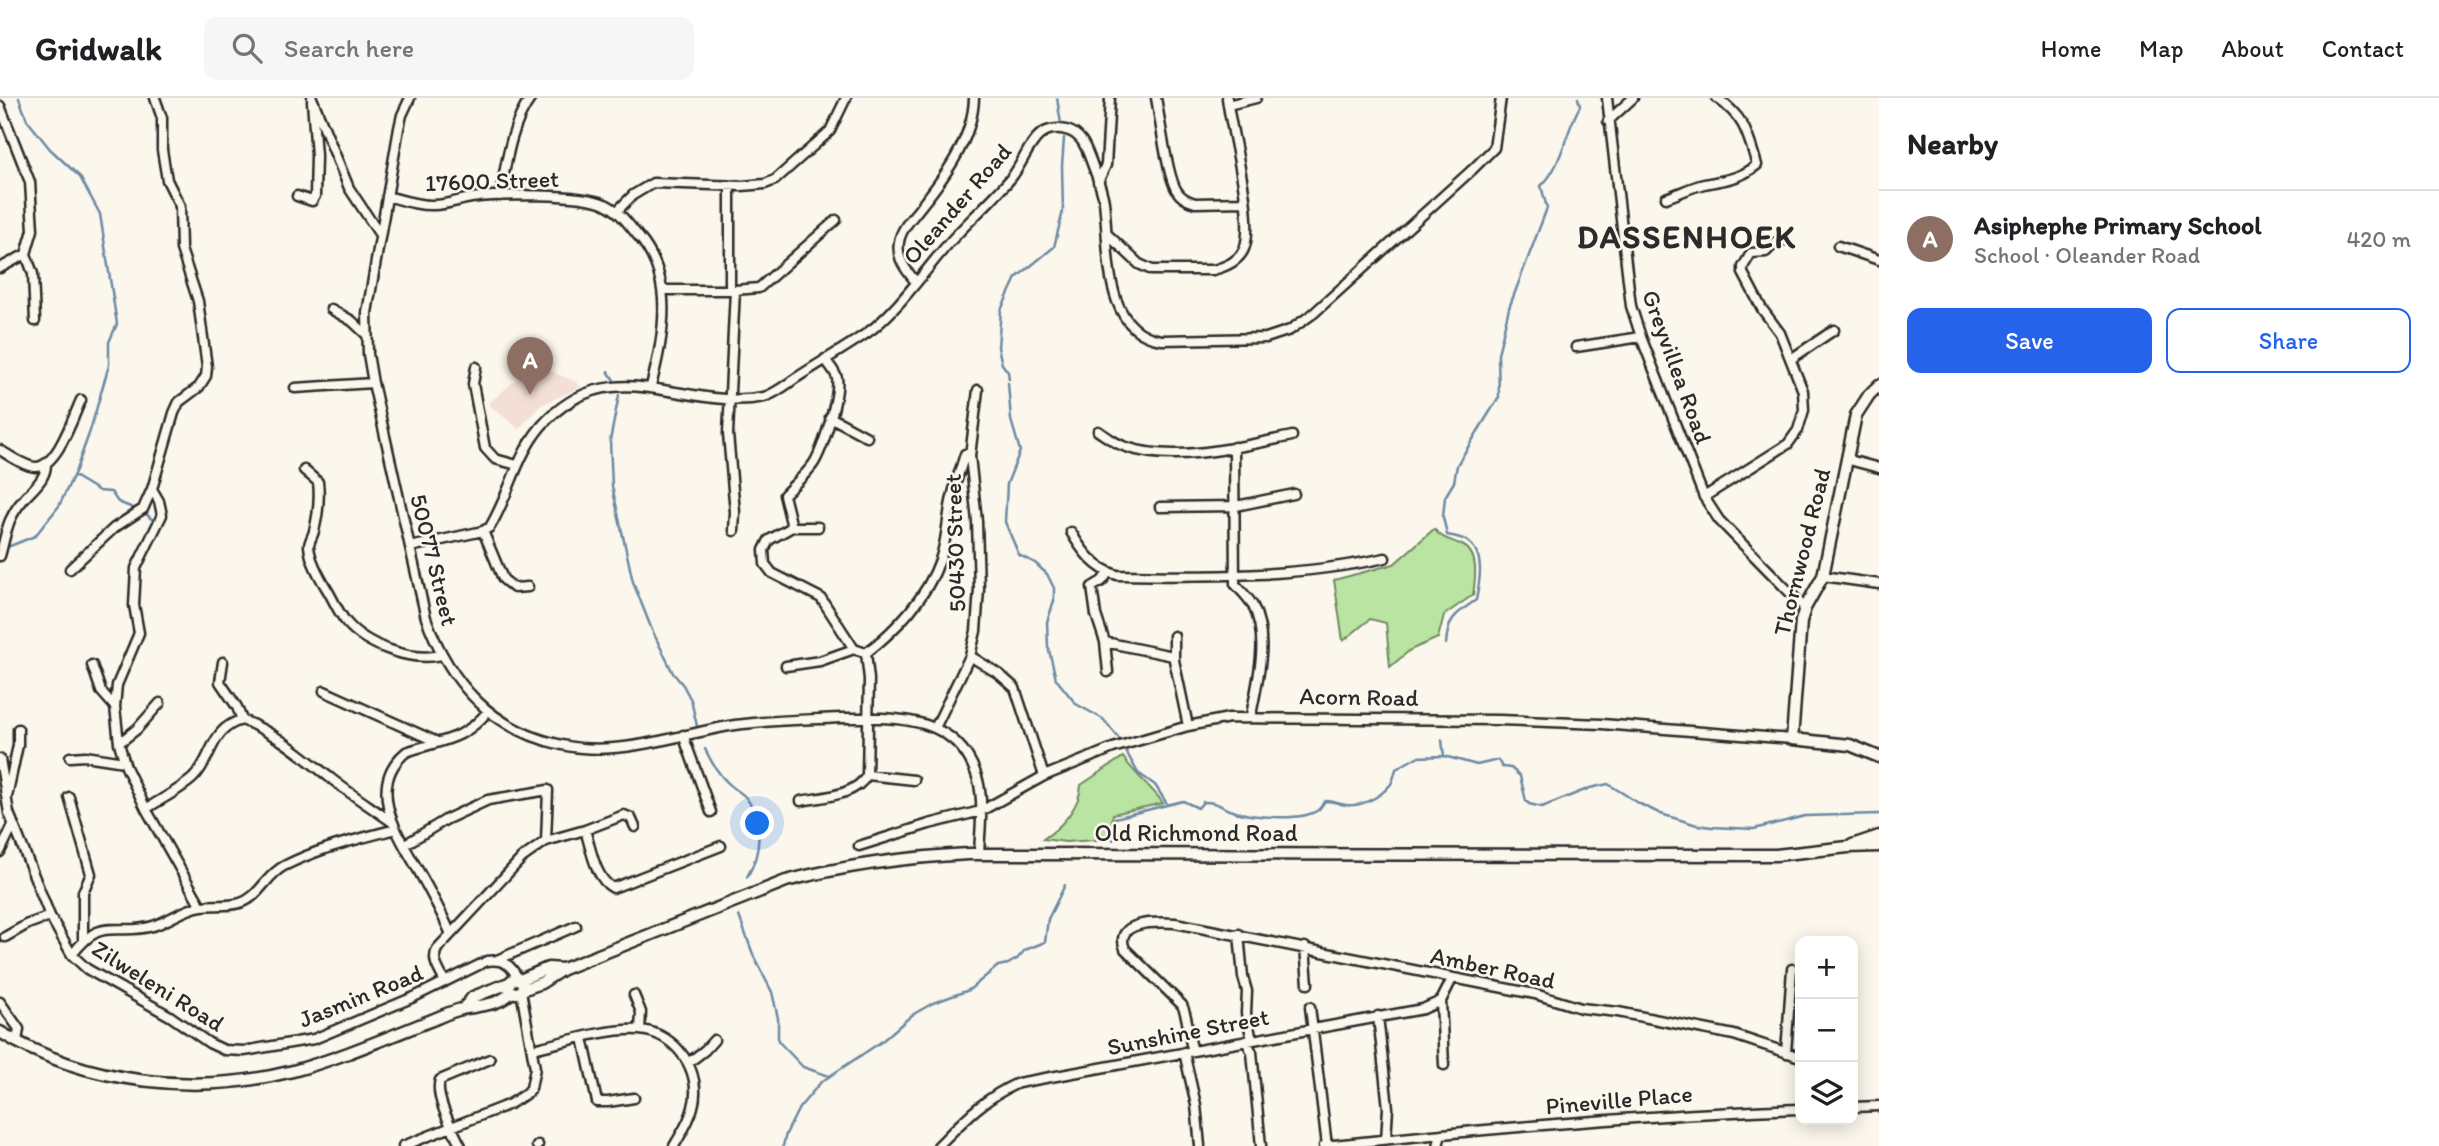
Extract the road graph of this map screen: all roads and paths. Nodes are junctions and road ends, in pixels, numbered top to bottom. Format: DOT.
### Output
graph roads {
  1 [pos="155,98"];
  2 [pos="313,98"];
  3 [pos="410,98"];
  4 [pos="531,98"];
  5 [pos="846,98"];
  6 [pos="974,98"];
  7 [pos="1110,98"];
  8 [pos="1156,98"];
  9 [pos="1256,98"];
  10 [pos="1501,98"];
  11 [pos="1607,98"];
  12 [pos="1633,98"];
  13 [pos="1717,98"];
  14 [pos="1228,102"];
  15 [pos="0,106"];
  16 [pos="1608,121"];
  17 [pos="1098,182"];
  18 [pos="730,186"];
  19 [pos="297,196"];
  20 [pos="387,196"];
  21 [pos="500,196"];
  22 [pos="1666,198"];
  23 [pos="1245,202"];
  24 [pos="617,211"];
  25 [pos="836,220"];
  26 [pos="1108,234"];
  27 [pos="380,235"];
  28 [pos="1782,242"];
  29 [pos="1838,246"];
  30 [pos="26,254"];
  31 [pos="1879,260"];
  32 [pos="0,268"];
  33 [pos="915,281"];
  34 [pos="662,290"];
  35 [pos="732,290"];
  36 [pos="331,309"];
  37 [pos="35,321"];
  38 [pos="1834,330"];
  39 [pos="367,335"];
  40 [pos="1641,337"];
  41 [pos="1576,347"];
  42 [pos="825,359"];
  43 [pos="1791,359"];
  44 [pos="476,368"];
  45 [pos="373,383"];
  46 [pos="1879,385"];
  47 [pos="652,386"];
  48 [pos="295,388"];
  49 [pos="978,390"];
  50 [pos="729,398"];
  51 [pos="81,400"];
  52 [pos="830,417"];
  53 [pos="1098,431"];
  54 [pos="1292,436"];
  55 [pos="867,437"];
  56 [pos="1234,447"];
  57 [pos="0,450"];
  58 [pos="968,455"];
  59 [pos="1847,457"];
  60 [pos="46,464"];
  61 [pos="517,465"];
  62 [pos="1879,468"];
  63 [pos="304,470"];
  64 [pos="152,489"];
  65 [pos="1294,494"];
  66 [pos="1704,497"];
  67 [pos="1236,506"];
  68 [pos="1160,507"];
  69 [pos="792,527"];
  70 [pos="818,527"];
  71 [pos="483,531"];
  72 [pos="734,531"];
  73 [pos="1071,532"];
  74 [pos="410,547"];
  75 [pos="1,554"];
  76 [pos="1385,558"];
  77 [pos="70,569"];
  78 [pos="1108,573"];
  79 [pos="1236,575"];
  80 [pos="1823,576"];
  81 [pos="1879,584"];
  82 [pos="528,587"];
  83 [pos="1805,608"];
  84 [pos="1174,636"];
  85 [pos="1105,642"];
  86 [pos="854,649"];
  87 [pos="866,653"];
  88 [pos="441,655"];
  89 [pos="970,656"];
  90 [pos="1173,656"];
  91 [pos="223,662"];
  92 [pos="92,665"];
  93 [pos="786,666"];
  94 [pos="1108,672"];
  95 [pos="324,691"];
  96 [pos="160,704"];
  97 [pos="115,708"];
  98 [pos="488,711"];
  99 [pos="1251,716"];
  100 [pos="869,718"];
  101 [pos="242,720"];
  102 [pos="1188,726"];
  103 [pos="935,728"];
  104 [pos="18,729"];
  105 [pos="683,735"];
  106 [pos="1792,739"];
  107 [pos="437,741"];
  108 [pos="120,743"];
  109 [pos="70,757"];
  110 [pos="1879,757"];
  111 [pos="0,759"];
  112 [pos="124,762"];
  113 [pos="867,775"];
  114 [pos="1044,776"];
  115 [pos="914,780"];
  116 [pos="69,797"];
  117 [pos="6,800"];
  118 [pos="801,801"];
  119 [pos="146,809"];
  120 [pos="981,811"];
  121 [pos="711,812"];
  122 [pos="13,825"];
  123 [pos="394,825"];
  124 [pos="635,827"];
  125 [pos="585,830"];
  126 [pos="1879,836"];
  127 [pos="546,841"];
  128 [pos="404,845"];
  129 [pos="721,846"];
  130 [pos="859,846"];
  131 [pos="1879,846"];
  132 [pos="1848,847"];
  133 [pos="0,852"];
  134 [pos="979,854"];
  135 [pos="201,906"];
  136 [pos="50,916"];
  137 [pos="576,926"];
  138 [pos="451,934"];
  139 [pos="1239,934"];
  140 [pos="5,937"];
  141 [pos="83,939"];
  142 [pos="1305,947"];
  143 [pos="72,955"];
  144 [pos="497,960"];
  145 [pos="1792,969"];
  146 [pos="1452,979"];
  147 [pos="445,982"];
  148 [pos="1308,984"];
  149 [pos="516,986"];
  150 [pos="634,995"];
  151 [pos="0,1002"];
  152 [pos="1441,1002"];
  153 [pos="1310,1007"];
  154 [pos="1378,1016"];
  155 [pos="1312,1028"];
  156 [pos="640,1030"];
  157 [pos="0,1032"];
  158 [pos="583,1038"];
  159 [pos="713,1040"];
  160 [pos="1249,1040"];
  161 [pos="17,1041"];
  162 [pos="224,1049"];
  163 [pos="533,1049"];
  164 [pos="1188,1051"];
  165 [pos="1786,1053"];
  166 [pos="1795,1055"];
  167 [pos="490,1059"];
  168 [pos="688,1063"];
  169 [pos="1444,1065"];
  170 [pos="634,1098"];
  171 [pos="1879,1106"];
  172 [pos="1858,1107"];
  173 [pos="1795,1109"];
  174 [pos="452,1127"];
  175 [pos="1441,1134"];
  176 [pos="1386,1140"];
  177 [pos="403,1146"];
  178 [pos="461,1146"];
  179 [pos="674,1146"];
  180 [pos="938,1146"];
  181 [pos="1200,1146"];
  182 [pos="1261,1146"];
  183 [pos="1326,1146"];
  184 [pos="1438,1146"];
  1 -- 64 [label="street"];
  2 -- 19 [label="street"];
  2 -- 27 [label="street"];
  3 -- 20 [label="street, 50077 Street"];
  4 -- 21 [label="street"];
  5 -- 18 [label="street"];
  6 -- 33 [label="street"];
  7 -- 17 [label="street"];
  8 -- 23 [label="street"];
  9 -- 14 [label="street"];
  10 -- 26 [label="street, Oleander Road"];
  11 -- 16 [label="street, Greyvillea Road"];
  12 -- 16 [label="street"];
  13 -- 22 [label="street"];
  14 -- 23 [label="street"];
  15 -- 30 [label="street"];
  16 -- 40 [label="street, Greyvillea Road"];
  17 -- 26 [label="street, Oleander Road"];
  17 -- 33 [label="street, Oleander Road"];
  18 -- 24 [label="street"];
  18 -- 35 [label="street"];
  20 -- 21 [label="street, 17600 Street"];
  20 -- 27 [label="street, 50077 Street"];
  21 -- 24 [label="street, 17600 Street"];
  23 -- 26 [label="street"];
  24 -- 34 [label="street, 17600 Street"];
  25 -- 35 [label="street"];
  27 -- 39 [label="street, 50077 Street"];
  28 -- 43 [label="street"];
  29 -- 31 [label="street"];
  30 -- 32 [label="street"];
  30 -- 37 [label="street"];
  33 -- 42 [label="street, Oleander Road"];
  34 -- 35 [label="street"];
  34 -- 47 [label="street, 17600 Street"];
  35 -- 50 [label="street"];
  36 -- 39 [label="street"];
  38 -- 43 [label="street"];
  39 -- 45 [label="street, 50077 Street"];
  40 -- 41 [label="street"];
  40 -- 66 [label="street, Greyvillea Road"];
  42 -- 50 [label="street, Oleander Road"];
  42 -- 52 [label="street"];
  43 -- 66 [label="street"];
  44 -- 61 [label="street"];
  45 -- 48 [label="street"];
  45 -- 74 [label="street, 50077 Street"];
  46 -- 59 [label="street, Thornwood Road"];
  47 -- 50 [label="street, Oleander Road"];
  47 -- 61 [label="street, Oleander Road"];
  49 -- 58 [label="street, 50430 Street"];
  50 -- 72 [label="street"];
  51 -- 60 [label="street"];
  52 -- 55 [label="street"];
  52 -- 69 [label="street"];
  53 -- 56 [label="street"];
  54 -- 56 [label="street"];
  56 -- 67 [label="street"];
  57 -- 60 [label="street"];
  58 -- 87 [label="street"];
  58 -- 89 [label="street, 50430 Street"];
  59 -- 62 [label="street"];
  59 -- 80 [label="street, Thornwood Road"];
  60 -- 75 [label="street"];
  61 -- 71 [label="street, Oleander Road"];
  63 -- 88 [label="street"];
  64 -- 77 [label="street"];
  64 -- 97 [label="street"];
  65 -- 67 [label="street"];
  66 -- 83 [label="street, Greyvillea Road"];
  67 -- 68 [label="street"];
  67 -- 79 [label="street"];
  69 -- 70 [label="street"];
  69 -- 86 [label="street"];
  71 -- 74 [label="street"];
  71 -- 82 [label="street"];
  73 -- 78 [label="street"];
  74 -- 88 [label="street, 50077 Street"];
  76 -- 79 [label="street"];
  78 -- 79 [label="street"];
  78 -- 85 [label="street"];
  79 -- 99 [label="street"];
  80 -- 81 [label="street"];
  80 -- 83 [label="street, Thornwood Road"];
  83 -- 106 [label="street, Thornwood Road"];
  84 -- 90 [label="street"];
  85 -- 90 [label="street"];
  85 -- 94 [label="street"];
  86 -- 87 [label="street"];
  86 -- 93 [label="street"];
  87 -- 100 [label="street"];
  88 -- 98 [label="street, 50077 Street"];
  89 -- 103 [label="street, 50430 Street"];
  89 -- 114 [label="street"];
  90 -- 102 [label="street"];
  91 -- 101 [label="street"];
  92 -- 97 [label="street"];
  95 -- 107 [label="street"];
  96 -- 108 [label="street"];
  97 -- 108 [label="street"];
  98 -- 105 [label="street, 50077 Street"];
  98 -- 107 [label="street"];
  99 -- 102 [label="street, Acorn Road"];
  99 -- 106 [label="street, Acorn Road"];
  100 -- 103 [label="street, 50077 Street"];
  100 -- 105 [label="street, 50077 Street"];
  100 -- 113 [label="street"];
  101 -- 119 [label="street"];
  101 -- 123 [label="street"];
  102 -- 114 [label="street, Acorn Road"];
  103 -- 120 [label="street, 50077 Street"];
  104 -- 117 [label="street"];
  105 -- 121 [label="street"];
  106 -- 110 [label="street, Acorn Road"];
  107 -- 123 [label="street"];
  108 -- 112 [label="street"];
  109 -- 112 [label="street"];
  111 -- 117 [label="street, Zilweleni Road"];
  112 -- 119 [label="street"];
  113 -- 115 [label="street"];
  113 -- 118 [label="street"];
  114 -- 120 [label="street, Acorn Road"];
  116 -- 141 [label="street"];
  117 -- 122 [label="street, Zilweleni Road"];
  119 -- 135 [label="street"];
  120 -- 130 [label="street, Acorn Road"];
  120 -- 134 [label="street, 50077 Street"];
  122 -- 133 [label="street"];
  122 -- 136 [label="street, Zilweleni Road"];
  123 -- 128 [label="street"];
  123 -- 135 [label="street"];
  124 -- 125 [label="street"];
  125 -- 127 [label="street"];
  125 -- 129 [label="street"];
  126 -- 132 [label="street, Old Richmond Road"];
  127 -- 128 [label="street"];
  127 -- 138 [label="street"];
  128 -- 138 [label="street"];
  131 -- 132 [label="street, Old Richmond Road"];
  132 -- 134 [label="street, Old Richmond Road"];
  134 -- 149 [label="street, Old Richmond Road"];
  135 -- 141 [label="street"];
  136 -- 140 [label="street"];
  136 -- 143 [label="street, Zilweleni Road"];
  137 -- 144 [label="street, Jasmin Road"];
  138 -- 147 [label="street"];
  139 -- 142 [label="street, Amber Road"];
  139 -- 160 [label="street"];
  139 -- 164 [label="street, Amber Road"];
  141 -- 143 [label="street"];
  142 -- 146 [label="street, Amber Road"];
  142 -- 148 [label="street"];
  143 -- 162 [label="street, Zilweleni Road"];
  144 -- 147 [label="street, Jasmin Road"];
  144 -- 149 [label="street"];
  145 -- 165 [label="street"];
  146 -- 152 [label="street"];
  146 -- 165 [label="street, Amber Road"];
  147 -- 162 [label="street, Jasmin Road"];
  149 -- 161 [label="street, Old Richmond Road"];
  149 -- 163 [label="street"];
  150 -- 156 [label="street"];
  151 -- 161 [label="street"];
  152 -- 154 [label="street, Sunshine Street"];
  152 -- 169 [label="street"];
  153 -- 155 [label="street"];
  154 -- 155 [label="street, Sunshine Street"];
  154 -- 176 [label="street"];
  155 -- 160 [label="street, Sunshine Street"];
  155 -- 183 [label="street"];
  156 -- 158 [label="street"];
  156 -- 168 [label="street"];
  157 -- 161 [label="street, Old Richmond Road"];
  158 -- 163 [label="street"];
  158 -- 170 [label="street"];
  159 -- 168 [label="street"];
  160 -- 164 [label="street, Sunshine Street"];
  160 -- 182 [label="street"];
  163 -- 174 [label="street"];
  164 -- 180 [label="street, Sunshine Street"];
  164 -- 181 [label="street"];
  165 -- 166 [label="street, Amber Road"];
  167 -- 174 [label="street"];
  168 -- 179 [label="street"];
  171 -- 172 [label="street"];
  173 -- 175 [label="street, Pineville Place"];
  174 -- 177 [label="street"];
  174 -- 178 [label="street"];
  175 -- 176 [label="street, Pineville Place"];
  175 -- 184 [label="street"];
  176 -- 183 [label="street, Pineville Place"];
}
